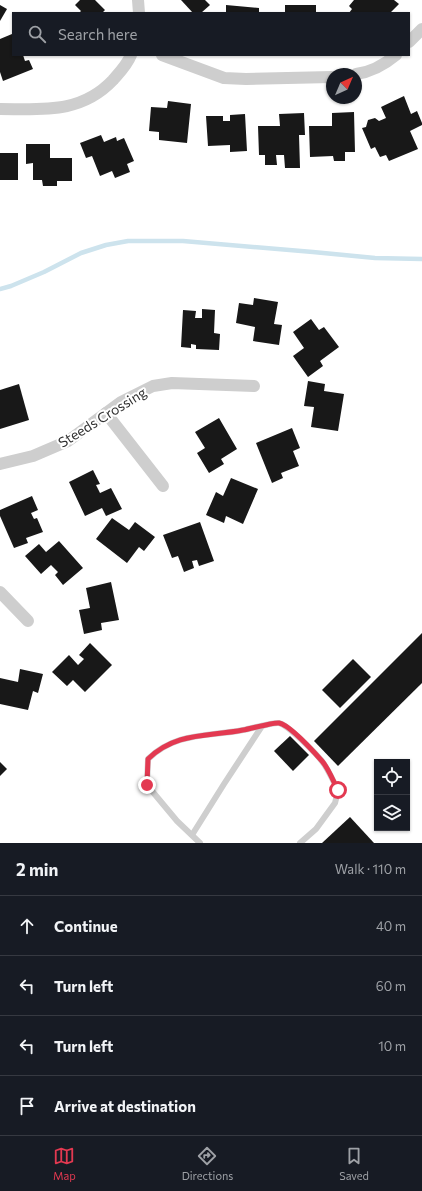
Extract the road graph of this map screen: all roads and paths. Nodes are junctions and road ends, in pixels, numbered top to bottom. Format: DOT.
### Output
graph roads {
  1 [pos="138,0"];
  2 [pos="139,12"];
  3 [pos="422,29"];
  4 [pos="410,41"];
  5 [pos="130,56"];
  6 [pos="165,56"];
  7 [pos="395,56"];
  8 [pos="362,72"];
  9 [pos="326,77"];
  10 [pos="0,109"];
  11 [pos="254,386"];
  12 [pos="106,413"];
  13 [pos="0,464"];
  14 [pos="163,486"];
  15 [pos="0,592"];
  16 [pos="28,621"];
  17 [pos="262,726"];
  18 [pos="192,836"];
  19 [pos="200,843"];
  20 [pos="300,843"];
  1 -- 2 [label="street"];
  3 -- 4 [label="street"];
  5 -- 10 [label="street"];
  6 -- 9 [label="street"];
  7 -- 8 [label="street"];
  11 -- 12 [label="street, Steeds Crossing"];
  12 -- 13 [label="street, Steeds Crossing"];
  12 -- 14 [label="street"];
  15 -- 16 [label="street"];
  17 -- 18 [label="lane"];
  17 -- 18 [label="lane"];
  17 -- 20 [label="lane"];
  18 -- 19 [label="lane"];
}
